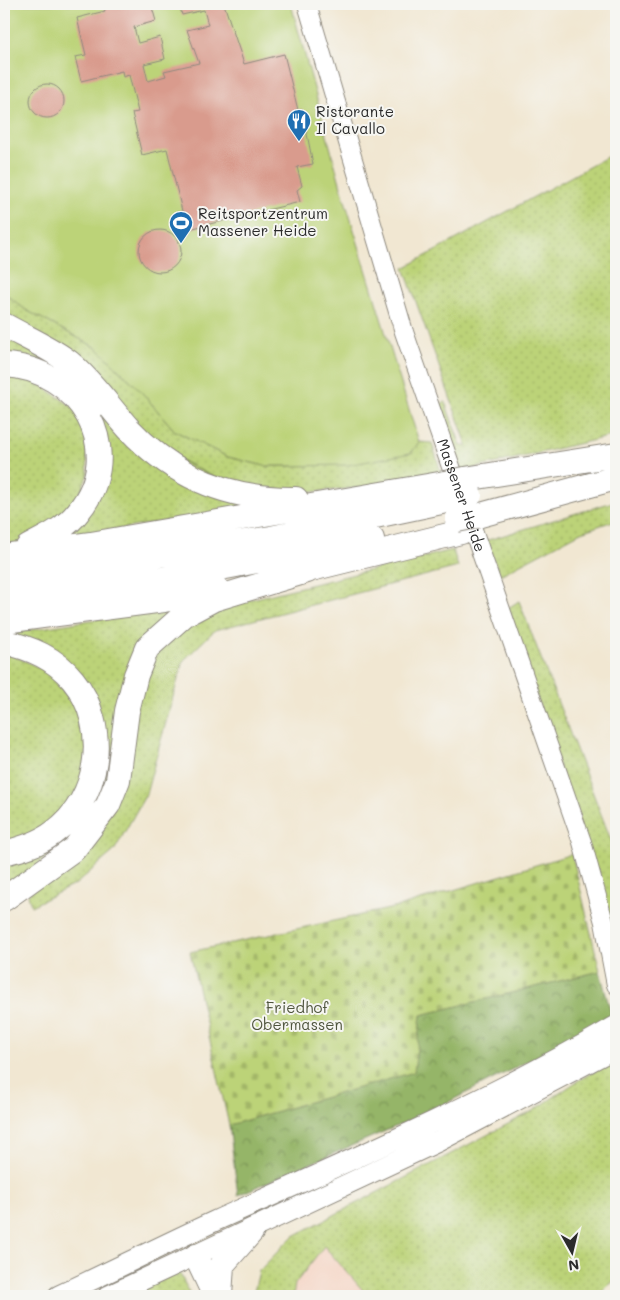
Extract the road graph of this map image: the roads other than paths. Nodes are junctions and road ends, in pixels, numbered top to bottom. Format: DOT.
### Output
graph roads {
  1 [pos="307,4"];
  2 [pos="4,325"];
  3 [pos="4,365"];
  4 [pos="616,455"];
  5 [pos="616,478"];
  6 [pos="343,499"];
  7 [pos="463,506"];
  8 [pos="4,554"];
  9 [pos="307,571"];
  10 [pos="4,579"];
  11 [pos="4,601"];
  12 [pos="4,621"];
  13 [pos="4,642"];
  14 [pos="4,853"];
  15 [pos="4,899"];
  16 [pos="616,985"];
  17 [pos="615,1027"];
  18 [pos="616,1048"];
  19 [pos="252,1231"];
  20 [pos="181,1238"];
  21 [pos="189,1259"];
  22 [pos="58,1296"];
  23 [pos="108,1296"];
  24 [pos="197,1296"];
  25 [pos="216,1296"];
  26 [pos="220,1296"];
  1 -- 16 [label="street, Massener Heide"];
  2 -- 6 [label="highway"];
  3 -- 8 [label="highway"];
  4 -- 7 [label="highway"];
  5 -- 7 [label="highway"];
  6 -- 7 [label="highway"];
  6 -- 8 [label="highway"];
  7 -- 9 [label="highway"];
  7 -- 10 [label="highway"];
  7 -- 11 [label="highway"];
  9 -- 12 [label="highway"];
  9 -- 15 [label="highway"];
  13 -- 14 [label="highway"];
  17 -- 20 [label="main road"];
  18 -- 19 [label="main road"];
  19 -- 21 [label="main road"];
  19 -- 26 [label="highway"];
  20 -- 21 [label="main road"];
  20 -- 22 [label="main road"];
  21 -- 23 [label="main road"];
  21 -- 24 [label="highway"];
  21 -- 25 [label="highway"];
}
